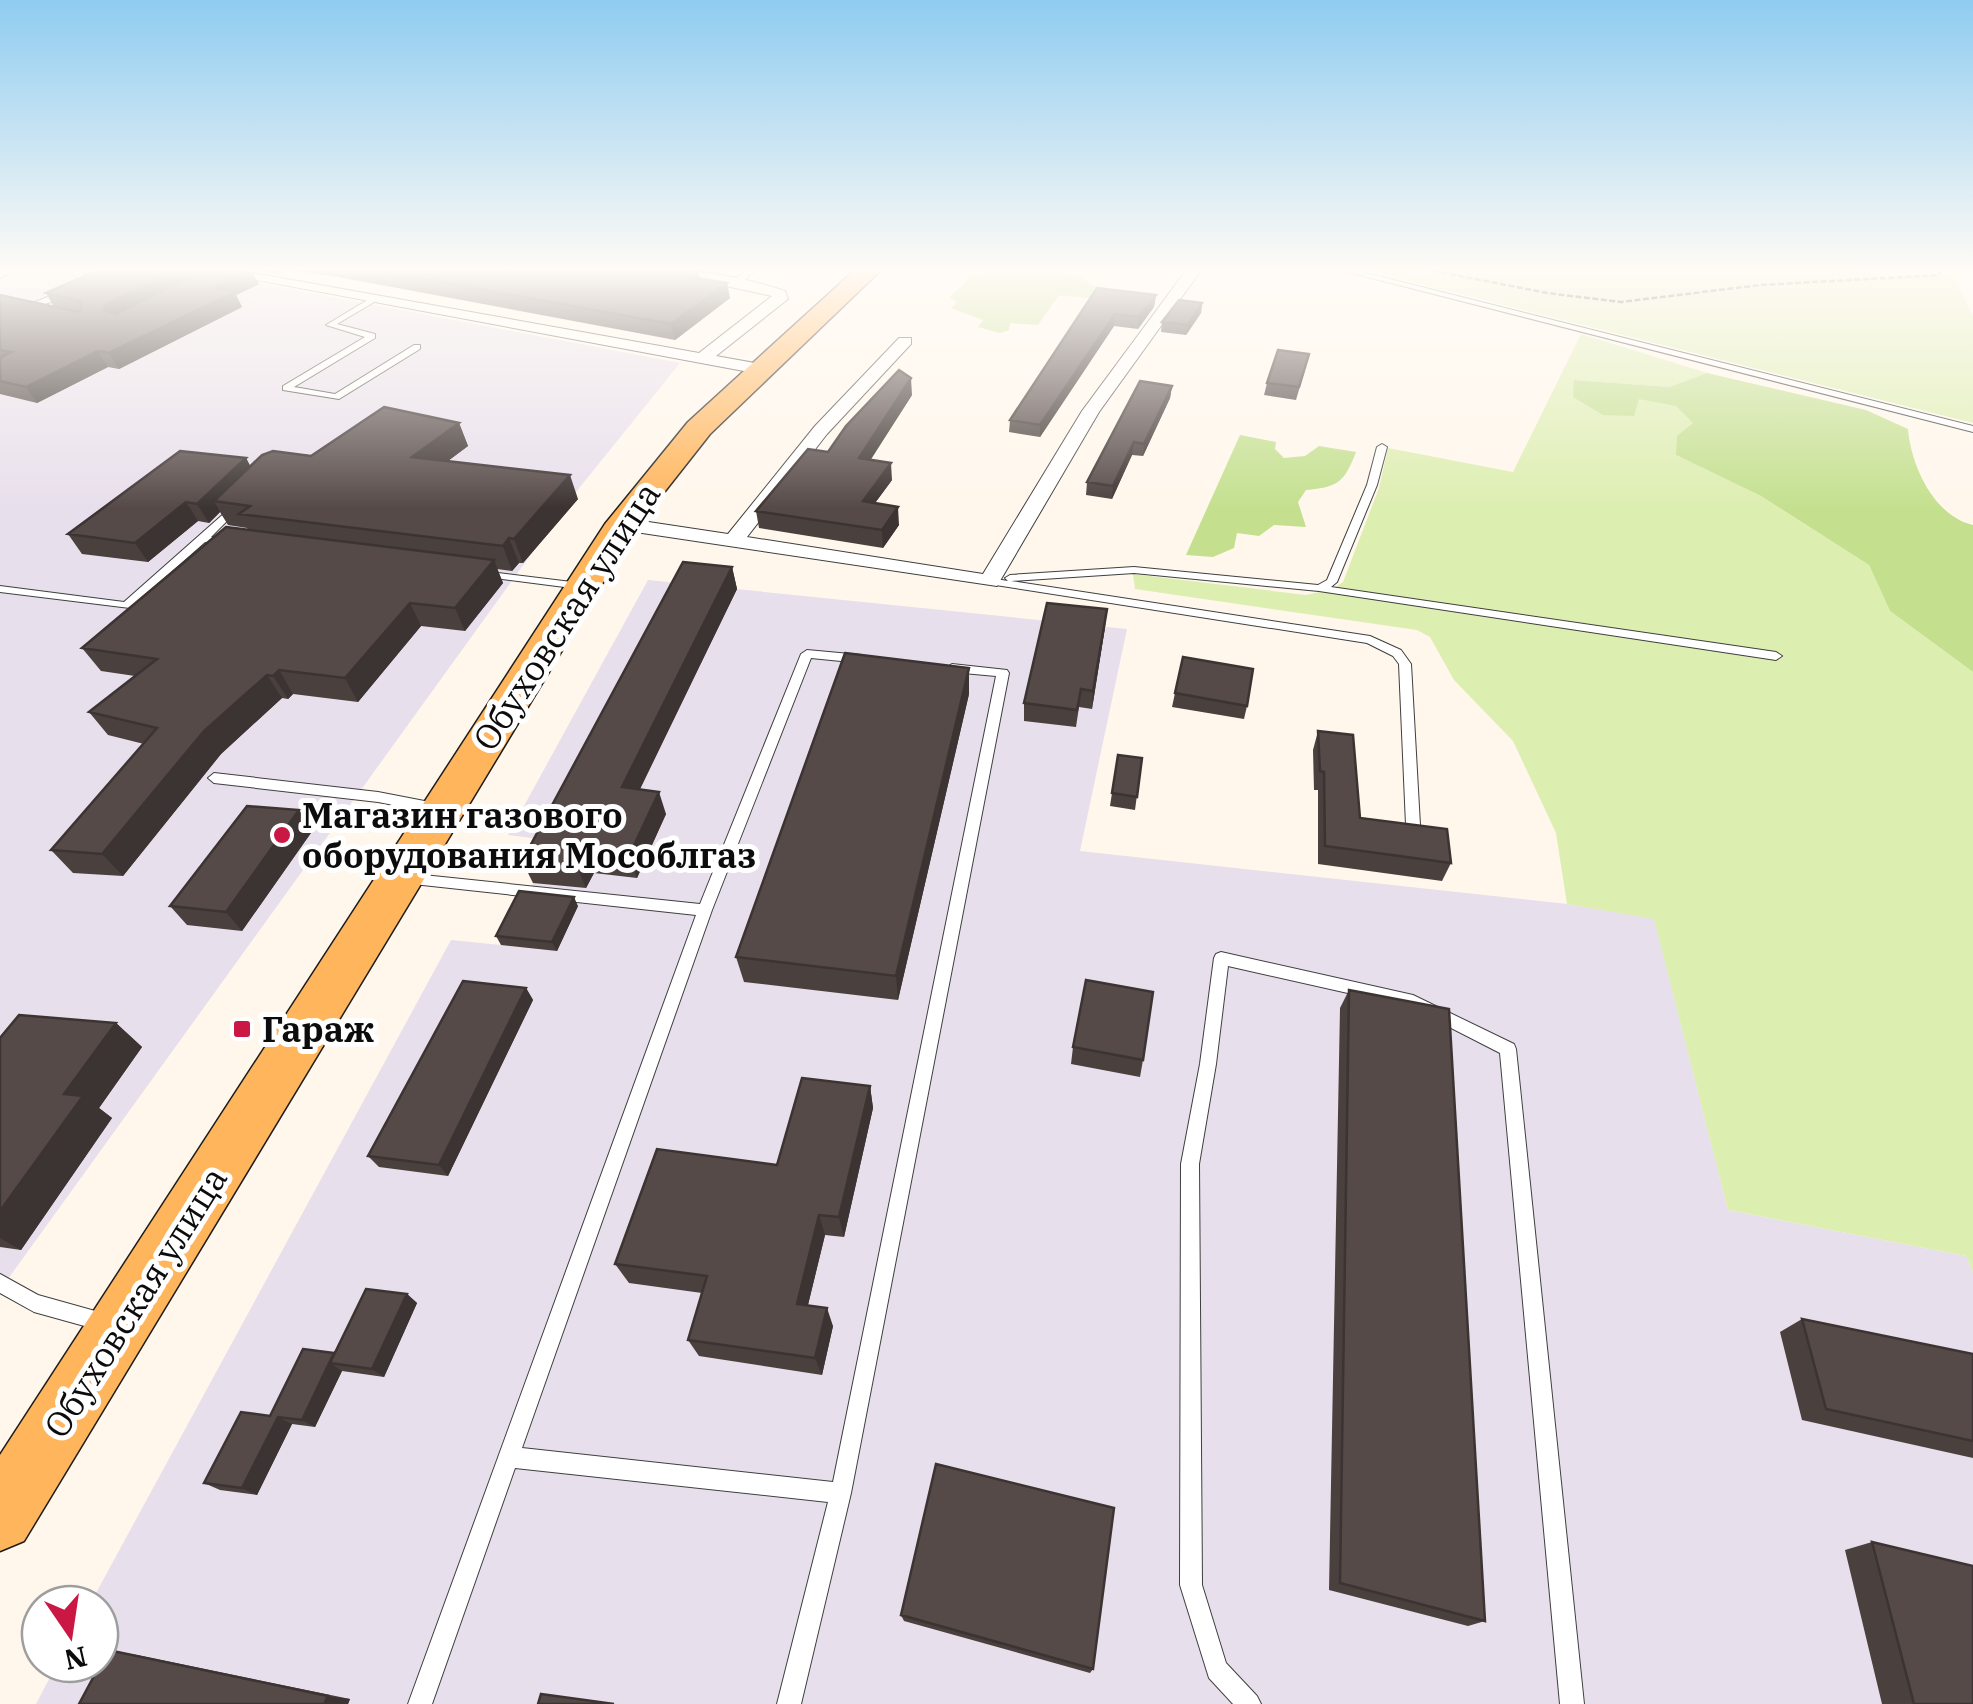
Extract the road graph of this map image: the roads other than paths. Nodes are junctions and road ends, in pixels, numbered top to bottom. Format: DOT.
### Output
graph roads {
  1 [pos="351,349"];
  2 [pos="415,349"];
  3 [pos="648,349"];
  4 [pos="715,349"];
  5 [pos="783,349"];
  6 [pos="898,349"];
  7 [pos="1137,349"];
  8 [pos="1657,349"];
  9 [pos="703,358"];
  10 [pos="760,369"];
  11 [pos="1973,428"];
  12 [pos="1382,447"];
  13 [pos="245,497"];
  14 [pos="622,524"];
  15 [pos="203,539"];
  16 [pos="733,541"];
  17 [pos="240,545"];
  18 [pos="468,573"];
  19 [pos="989,581"];
  20 [pos="580,586"];
  21 [pos="1319,588"];
  22 [pos="0,589"];
  23 [pos="1776,656"];
  24 [pos="886,661"];
  25 [pos="925,665"];
  26 [pos="214,778"];
  27 [pos="441,810"];
  28 [pos="1413,825"];
  29 [pos="399,878"];
  30 [pos="705,910"];
  31 [pos="0,1283"];
  32 [pos="120,1327"];
  33 [pos="509,1458"];
  34 [pos="840,1493"];
  35 [pos="0,1518"];
  36 [pos="420,1704"];
  37 [pos="789,1704"];
  38 [pos="1249,1704"];
  39 [pos="1572,1704"];
  1 -- 2 [label="lane"];
  3 -- 9 [label="street"];
  4 -- 9 [label="street"];
  5 -- 10 [label="main road, Обуховская улица"];
  6 -- 16 [label="street"];
  7 -- 19 [label="street"];
  8 -- 11 [label="lane"];
  9 -- 10 [label="street"];
  10 -- 14 [label="main road, Обуховская улица"];
  12 -- 21 [label="lane"];
  13 -- 15 [label="lane"];
  14 -- 16 [label="street"];
  14 -- 20 [label="main road, Обуховская улица"];
  15 -- 17 [label="lane"];
  15 -- 22 [label="lane"];
  16 -- 19 [label="street"];
  18 -- 20 [label="lane"];
  19 -- 21 [label="lane"];
  19 -- 28 [label="lane"];
  20 -- 27 [label="main road, Обуховская улица"];
  21 -- 23 [label="lane"];
  24 -- 30 [label="lane"];
  25 -- 34 [label="lane"];
  26 -- 27 [label="lane"];
  27 -- 29 [label="main road, Обуховская улица"];
  29 -- 30 [label="lane"];
  29 -- 32 [label="main road, Обуховская улица"];
  30 -- 33 [label="lane"];
  31 -- 32 [label="lane"];
  32 -- 35 [label="main road, Обуховская улица"];
  33 -- 34 [label="lane"];
  33 -- 36 [label="lane"];
  34 -- 37 [label="lane"];
  38 -- 39 [label="lane"];
}
